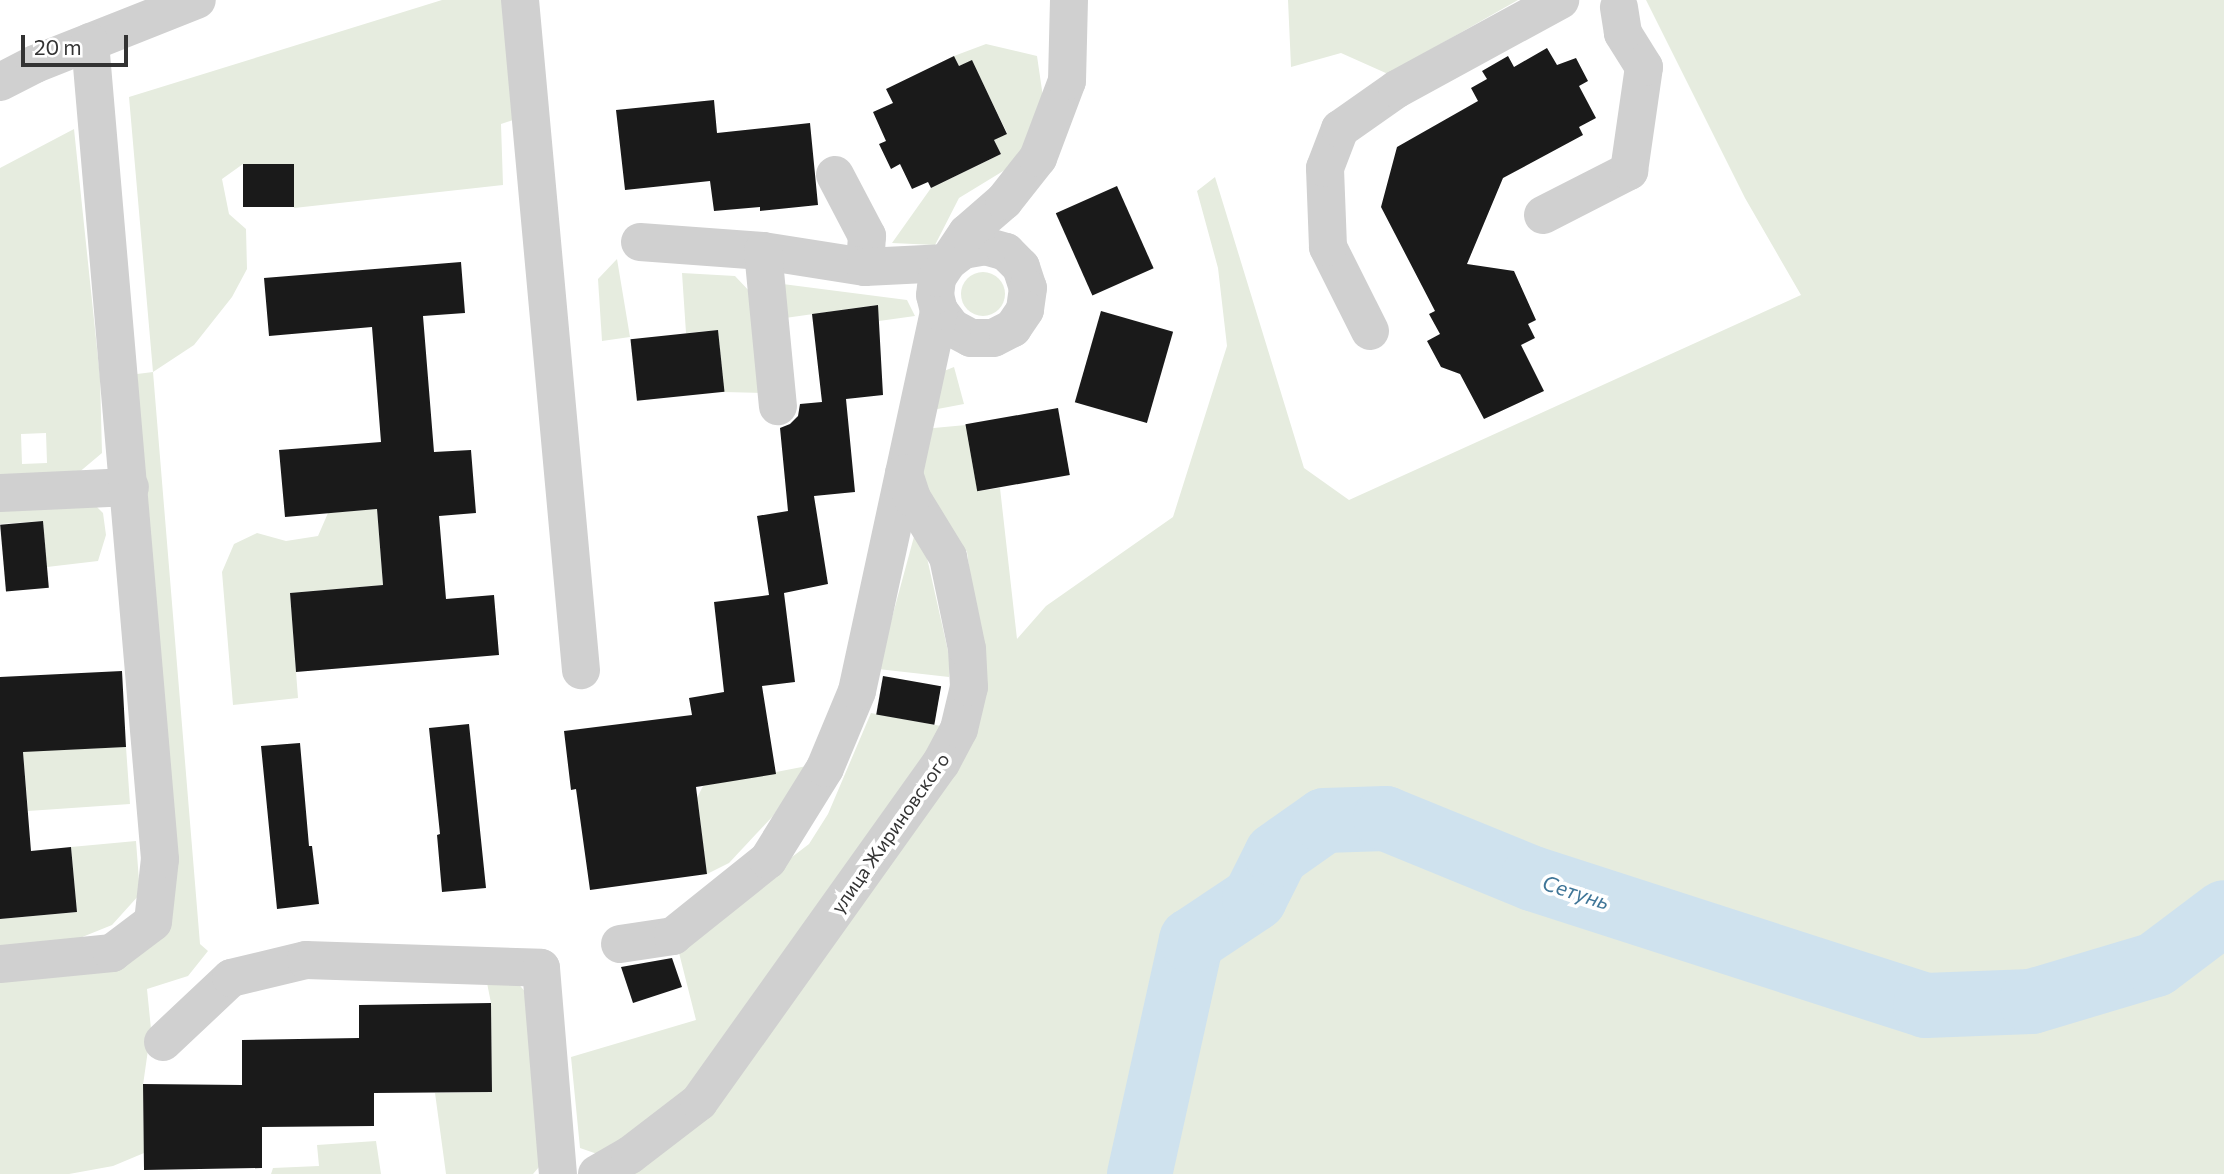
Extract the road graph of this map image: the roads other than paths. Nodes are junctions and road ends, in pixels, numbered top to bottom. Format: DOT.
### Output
graph roads {
  1 [pos="197,0"];
  2 [pos="520,0"];
  3 [pos="1069,0"];
  4 [pos="1560,0"];
  5 [pos="1568,0"];
  6 [pos="1618,3"];
  7 [pos="90,42"];
  8 [pos="0,82"];
  9 [pos="835,175"];
  10 [pos="1543,215"];
  11 [pos="640,242"];
  12 [pos="763,251"];
  13 [pos="946,263"];
  14 [pos="865,267"];
  15 [pos="939,311"];
  16 [pos="1370,331"];
  17 [pos="778,406"];
  18 [pos="904,474"];
  19 [pos="130,487"];
  20 [pos="0,493"];
  21 [pos="581,670"];
  22 [pos="620,944"];
  23 [pos="0,964"];
  24 [pos="163,1042"];
  25 [pos="558,1174"];
  26 [pos="597,1174"];
  1 -- 7 [label="street"];
  2 -- 21 [label="street"];
  3 -- 13 [label="street"];
  4 -- 16 [label="street"];
  5 -- 6 [label="street"];
  6 -- 10 [label="street"];
  7 -- 8 [label="street"];
  7 -- 19 [label="street"];
  9 -- 14 [label="street"];
  11 -- 12 [label="street"];
  12 -- 14 [label="street"];
  12 -- 17 [label="street"];
  13 -- 14 [label="street"];
  13 -- 15 [label="street"];
  13 -- 15 [label="street"];
  15 -- 18 [label="street"];
  18 -- 22 [label="street"];
  18 -- 26 [label="street, улица Жириновского"];
  19 -- 20 [label="street"];
  19 -- 23 [label="street"];
  24 -- 25 [label="street"];
}
